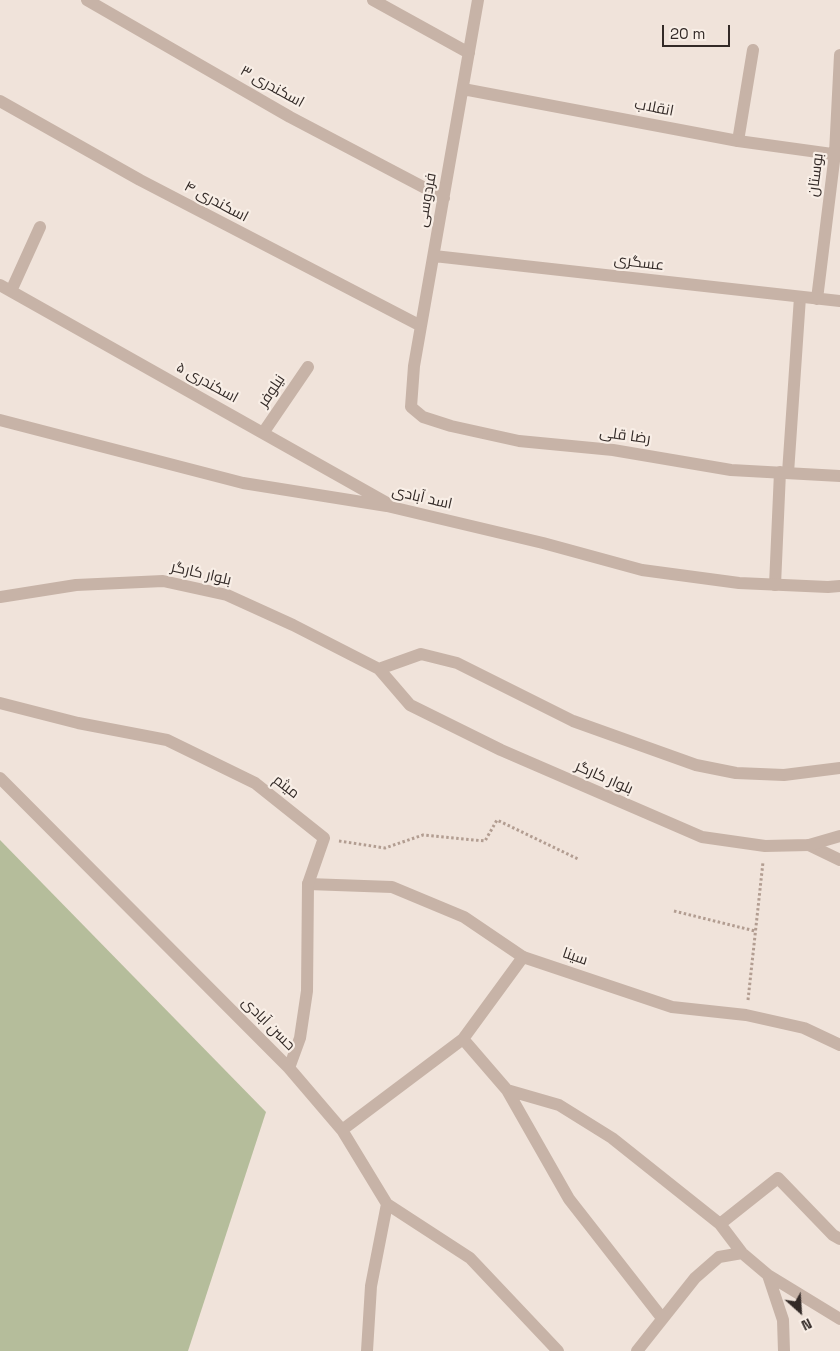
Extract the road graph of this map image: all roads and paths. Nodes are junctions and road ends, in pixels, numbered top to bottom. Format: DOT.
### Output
graph roads {
  1 [pos="87,0"];
  2 [pos="374,0"];
  3 [pos="478,0"];
  4 [pos="753,50"];
  5 [pos="468,53"];
  6 [pos="840,55"];
  7 [pos="463,89"];
  8 [pos="0,101"];
  9 [pos="738,141"];
  10 [pos="837,154"];
  11 [pos="444,198"];
  12 [pos="40,227"];
  13 [pos="434,256"];
  14 [pos="5,288"];
  15 [pos="800,297"];
  16 [pos="817,299"];
  17 [pos="840,300"];
  18 [pos="421,326"];
  19 [pos="308,367"];
  20 [pos="411,407"];
  21 [pos="0,420"];
  22 [pos="263,434"];
  23 [pos="784,473"];
  24 [pos="840,476"];
  25 [pos="398,509"];
  26 [pos="775,585"];
  27 [pos="840,586"];
  28 [pos="0,597"];
  29 [pos="379,669"];
  30 [pos="0,703"];
  31 [pos="840,768"];
  32 [pos="0,778"];
  33 [pos="840,836"];
  34 [pos="324,838"];
  35 [pos="809,845"];
  36 [pos="765,846"];
  37 [pos="578,859"];
  38 [pos="840,860"];
  39 [pos="308,884"];
  40 [pos="674,911"];
  41 [pos="755,931"];
  42 [pos="523,956"];
  43 [pos="746,1015"];
  44 [pos="463,1039"];
  45 [pos="840,1045"];
  46 [pos="289,1068"];
  47 [pos="507,1090"];
  48 [pos="342,1130"];
  49 [pos="387,1204"];
  50 [pos="720,1224"];
  51 [pos="840,1239"];
  52 [pos="742,1253"];
  53 [pos="768,1275"];
  54 [pos="662,1318"];
  55 [pos="840,1319"];
  56 [pos="369,1350"];
  57 [pos="558,1351"];
  58 [pos="637,1351"];
  59 [pos="784,1351"];
  1 -- 11 [label="street, اسکندری ۳"];
  2 -- 5 [label="street"];
  3 -- 5 [label="street, فردوسی"];
  4 -- 9 [label="street"];
  5 -- 7 [label="street, فردوسی"];
  6 -- 10 [label="street, بوستان"];
  7 -- 9 [label="street, انقلاب"];
  7 -- 11 [label="street, فردوسی"];
  8 -- 18 [label="street, اسکندری ۴"];
  9 -- 10 [label="street, انقلاب"];
  10 -- 16 [label="street, بوستان"];
  11 -- 13 [label="street, فردوسی"];
  12 -- 14 [label="street"];
  13 -- 15 [label="street, عسگری"];
  13 -- 18 [label="street, فردوسی"];
  14 -- 22 [label="street, اسکندری ۵"];
  15 -- 16 [label="street, عسگری"];
  15 -- 23 [label="street"];
  16 -- 17 [label="street, عسگری"];
  18 -- 20 [label="street, فردوسی"];
  19 -- 22 [label="street, نیلوفر"];
  20 -- 23 [label="street, رضا قلی"];
  21 -- 25 [label="street, اسد آبادی"];
  22 -- 25 [label="street, اسکندری ۵"];
  23 -- 24 [label="street, رضا قلی"];
  23 -- 26 [label="street"];
  25 -- 26 [label="street, اسد آبادی"];
  26 -- 27 [label="street, اسد آبادی"];
  28 -- 29 [label="street, بلوار کارگر"];
  29 -- 31 [label="street"];
  29 -- 36 [label="street, بلوار کارگر"];
  30 -- 34 [label="street, میثم"];
  32 -- 46 [label="street, حسن آبادی"];
  33 -- 35 [label="street, بلوار کارگر"];
  34 -- 37 [label="path"];
  34 -- 39 [label="street"];
  35 -- 36 [label="street, بلوار کارگر"];
  35 -- 38 [label="street"];
  36 -- 41 [label="path"];
  39 -- 42 [label="street, سینا"];
  39 -- 46 [label="street"];
  40 -- 41 [label="path"];
  41 -- 43 [label="path"];
  42 -- 43 [label="street, سینا"];
  42 -- 44 [label="street"];
  43 -- 45 [label="street, سینا"];
  44 -- 47 [label="street"];
  44 -- 48 [label="street"];
  46 -- 48 [label="street, حسن آبادی"];
  47 -- 50 [label="street"];
  47 -- 54 [label="street"];
  48 -- 49 [label="street, حسن آبادی"];
  49 -- 56 [label="street"];
  49 -- 57 [label="street"];
  50 -- 51 [label="street"];
  50 -- 52 [label="street"];
  52 -- 53 [label="street"];
  52 -- 54 [label="street"];
  53 -- 55 [label="street"];
  53 -- 59 [label="street"];
  54 -- 58 [label="street"];
}
